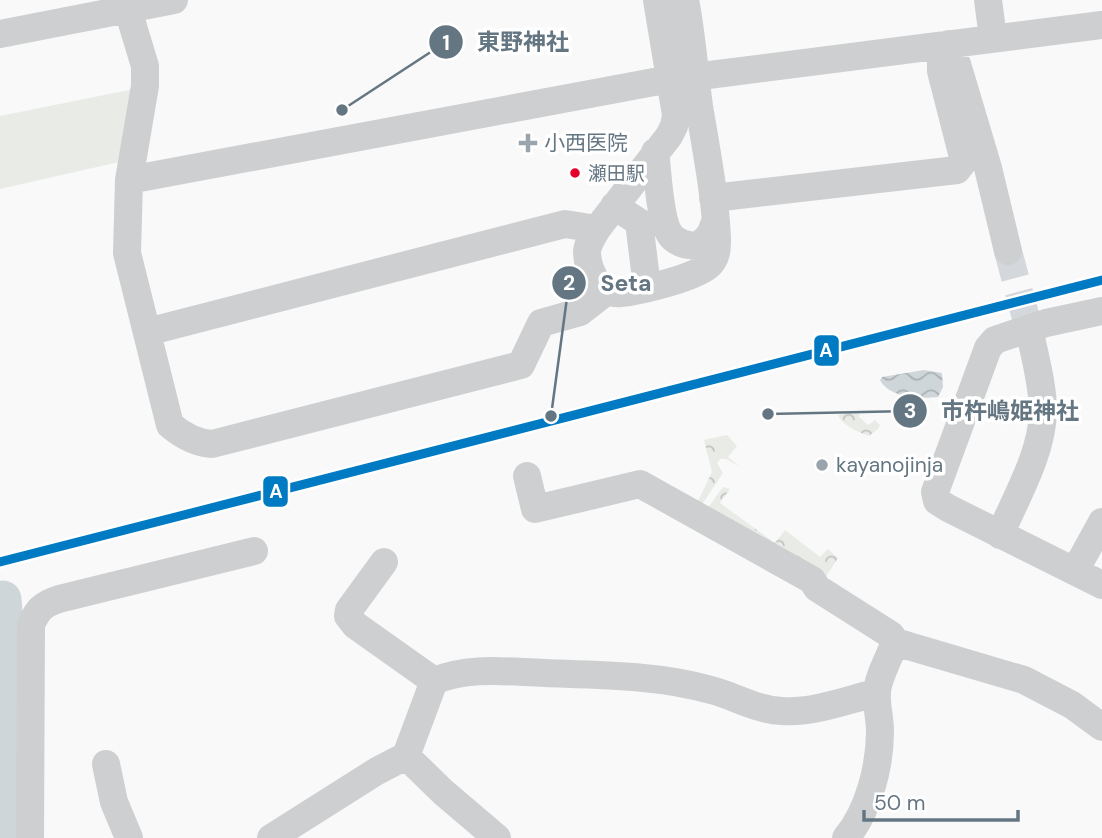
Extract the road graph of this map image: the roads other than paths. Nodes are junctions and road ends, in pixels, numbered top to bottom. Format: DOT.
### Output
graph roads {
  1 [pos="174,0"];
  2 [pos="657,0"];
  3 [pos="685,0"];
  4 [pos="988,0"];
  5 [pos="126,4"];
  6 [pos="1102,25"];
  7 [pos="0,34"];
  8 [pos="993,38"];
  9 [pos="949,44"];
  10 [pos="684,78"];
  11 [pos="655,152"];
  12 [pos="129,180"];
  13 [pos="614,206"];
  14 [pos="714,210"];
  15 [pos="597,229"];
  16 [pos="1008,251"];
  17 [pos="647,287"];
  18 [pos="607,291"];
  19 [pos="1102,311"];
  20 [pos="147,332"];
  21 [pos="1031,337"];
  22 [pos="527,475"];
  23 [pos="1102,522"];
  24 [pos="1000,535"];
  25 [pos="254,551"];
  26 [pos="384,562"];
  27 [pos="1075,571"];
  28 [pos="1102,585"];
  29 [pos="895,642"];
  30 [pos="434,681"];
  31 [pos="876,693"];
  32 [pos="1102,725"];
  33 [pos="406,756"];
  34 [pos="106,764"];
  35 [pos="30,838"];
  36 [pos="129,838"];
  37 [pos="271,838"];
  38 [pos="498,838"];
  39 [pos="846,838"];
  1 -- 5 [label="street"];
  2 -- 10 [label="street"];
  3 -- 10 [label="street"];
  4 -- 8 [label="street"];
  5 -- 7 [label="street"];
  5 -- 12 [label="street"];
  6 -- 8 [label="street"];
  8 -- 9 [label="street"];
  9 -- 10 [label="street"];
  9 -- 14 [label="street"];
  9 -- 16 [label="street"];
  10 -- 11 [label="street"];
  10 -- 12 [label="street"];
  10 -- 14 [label="street"];
  11 -- 13 [label="street"];
  11 -- 14 [label="street"];
  12 -- 20 [label="street"];
  13 -- 15 [label="street"];
  13 -- 17 [label="street"];
  14 -- 17 [label="street"];
  15 -- 18 [label="street"];
  15 -- 20 [label="street"];
  17 -- 18 [label="street"];
  18 -- 20 [label="street"];
  19 -- 24 [label="street"];
  21 -- 24 [label="street"];
  22 -- 29 [label="street"];
  23 -- 27 [label="street"];
  24 -- 27 [label="street"];
  25 -- 35 [label="street"];
  26 -- 30 [label="street"];
  27 -- 28 [label="street"];
  29 -- 31 [label="street"];
  29 -- 32 [label="street"];
  30 -- 31 [label="street"];
  30 -- 33 [label="street"];
  31 -- 39 [label="street"];
  33 -- 37 [label="street"];
  33 -- 38 [label="street"];
  34 -- 36 [label="street"];
}
